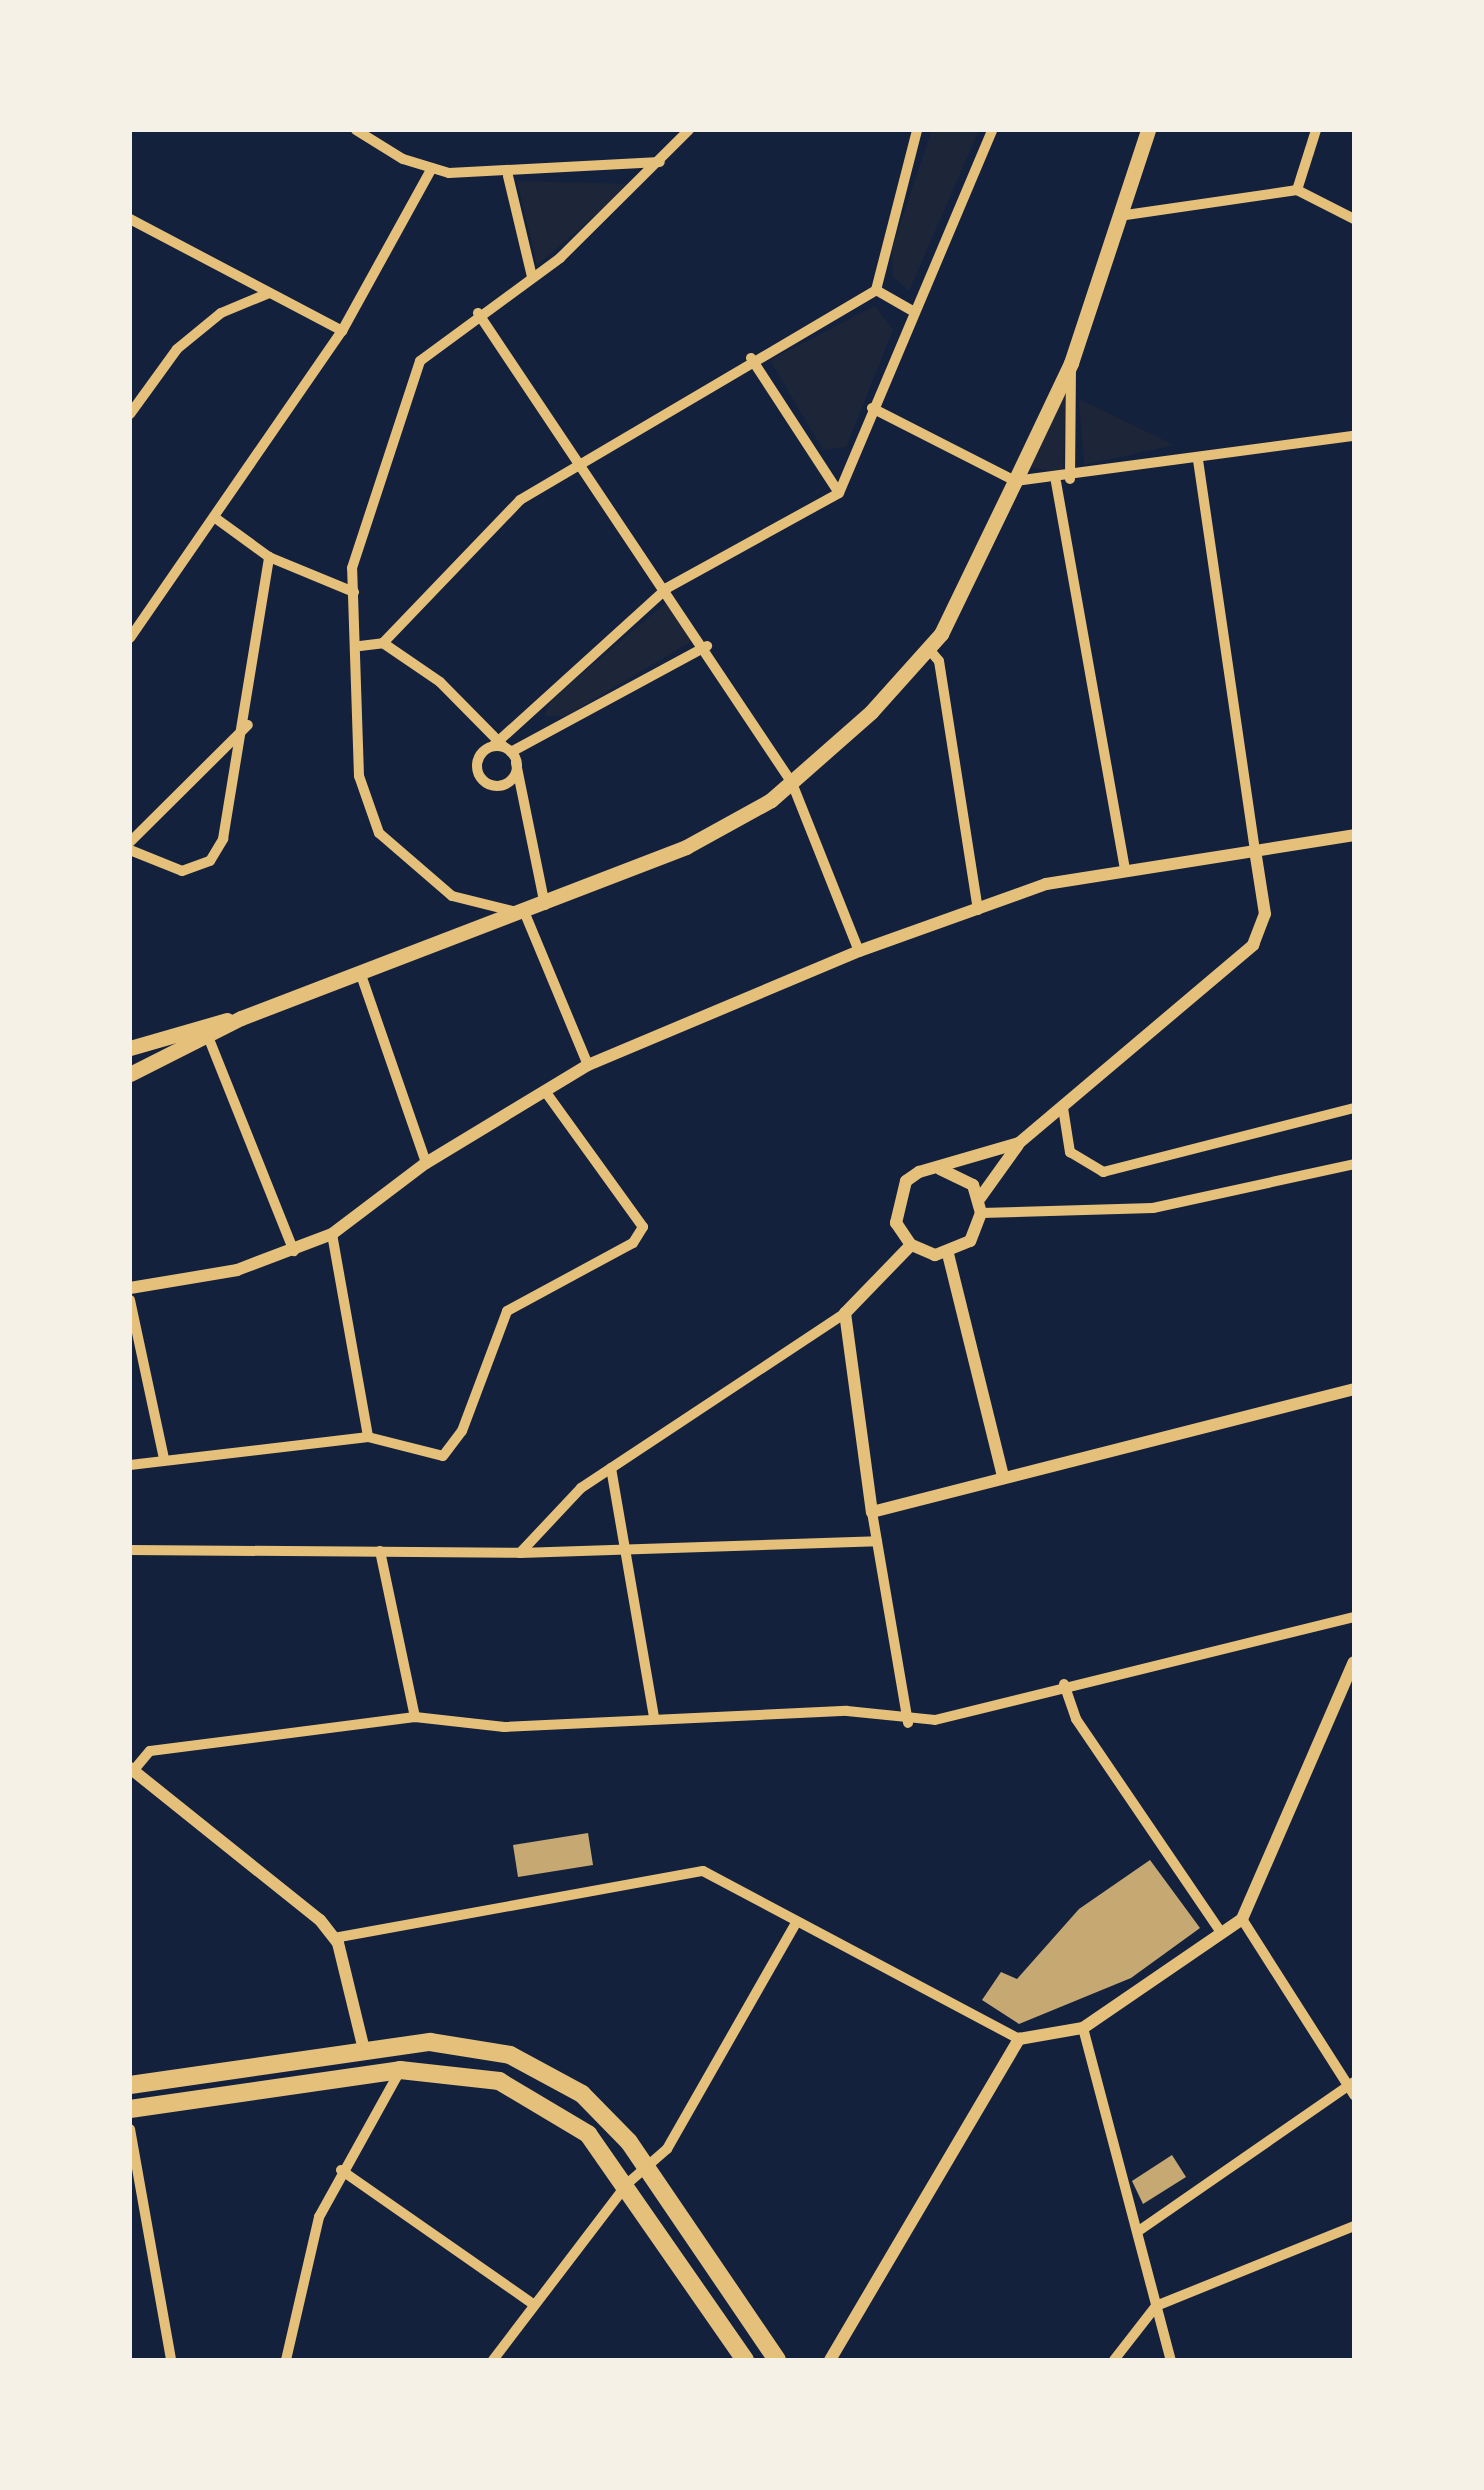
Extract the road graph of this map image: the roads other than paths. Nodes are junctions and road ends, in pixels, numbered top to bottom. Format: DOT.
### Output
graph roads {
  1 [pos="356,130"];
  2 [pos="689,130"];
  3 [pos="917,130"];
  4 [pos="992,130"];
  5 [pos="1148,130"];
  6 [pos="1316,130"];
  7 [pos="660,162"];
  8 [pos="432,168"];
  9 [pos="508,176"];
  10 [pos="1296,190"];
  11 [pos="1119,216"];
  12 [pos="130,219"];
  13 [pos="1354,219"];
  14 [pos="532,278"];
  15 [pos="876,290"];
  16 [pos="270,293"];
  17 [pos="911,310"];
  18 [pos="478,313"];
  19 [pos="342,332"];
  20 [pos="751,358"];
  21 [pos="1071,362"];
  22 [pos="872,408"];
  23 [pos="130,414"];
  24 [pos="1354,436"];
  25 [pos="1198,460"];
  26 [pos="582,462"];
  27 [pos="1070,479"];
  28 [pos="1015,481"];
  29 [pos="1056,482"];
  30 [pos="839,492"];
  31 [pos="214,517"];
  32 [pos="269,556"];
  33 [pos="668,588"];
  34 [pos="354,592"];
  35 [pos="130,638"];
  36 [pos="383,643"];
  37 [pos="360,646"];
  38 [pos="706,646"];
  39 [pos="928,648"];
  40 [pos="248,725"];
  41 [pos="502,747"];
  42 [pos="516,764"];
  43 [pos="792,782"];
  44 [pos="498,786"];
  45 [pos="524,800"];
  46 [pos="1354,835"];
  47 [pos="130,842"];
  48 [pos="130,850"];
  49 [pos="1255,850"];
  50 [pos="1125,870"];
  51 [pos="545,906"];
  52 [pos="978,910"];
  53 [pos="524,914"];
  54 [pos="859,951"];
  55 [pos="360,972"];
  56 [pos="241,1018"];
  57 [pos="208,1034"];
  58 [pos="130,1048"];
  59 [pos="588,1065"];
  60 [pos="130,1074"];
  61 [pos="544,1091"];
  62 [pos="1062,1108"];
  63 [pos="1354,1108"];
  64 [pos="1019,1143"];
  65 [pos="426,1163"];
  66 [pos="1354,1164"];
  67 [pos="940,1168"];
  68 [pos="980,1198"];
  69 [pos="982,1213"];
  70 [pos="332,1234"];
  71 [pos="911,1245"];
  72 [pos="294,1251"];
  73 [pos="948,1254"];
  74 [pos="130,1288"];
  75 [pos="130,1300"];
  76 [pos="845,1313"];
  77 [pos="1354,1390"];
  78 [pos="368,1437"];
  79 [pos="164,1459"];
  80 [pos="130,1465"];
  81 [pos="612,1468"];
  82 [pos="1004,1477"];
  83 [pos="872,1512"];
  84 [pos="877,1541"];
  85 [pos="130,1550"];
  86 [pos="626,1550"];
  87 [pos="380,1551"];
  88 [pos="520,1553"];
  89 [pos="1354,1616"];
  90 [pos="1354,1662"];
  91 [pos="1064,1684"];
  92 [pos="415,1717"];
  93 [pos="654,1717"];
  94 [pos="908,1723"];
  95 [pos="132,1769"];
  96 [pos="1242,1919"];
  97 [pos="798,1921"];
  98 [pos="1220,1931"];
  99 [pos="334,1938"];
  100 [pos="1083,2028"];
  101 [pos="1019,2039"];
  102 [pos="364,2050"];
  103 [pos="400,2070"];
  104 [pos="362,2074"];
  105 [pos="130,2085"];
  106 [pos="1352,2088"];
  107 [pos="130,2109"];
  108 [pos="130,2129"];
  109 [pos="648,2168"];
  110 [pos="342,2170"];
  111 [pos="628,2183"];
  112 [pos="1354,2226"];
  113 [pos="1140,2230"];
  114 [pos="532,2303"];
  115 [pos="1156,2306"];
  116 [pos="171,2360"];
  117 [pos="286,2360"];
  118 [pos="492,2360"];
  119 [pos="745,2360"];
  120 [pos="778,2360"];
  121 [pos="830,2360"];
  122 [pos="1114,2360"];
  123 [pos="1171,2360"];
  1 -- 8 [label="street"];
  2 -- 7 [label="street"];
  3 -- 15 [label="street"];
  4 -- 17 [label="street"];
  5 -- 11 [label="main road"];
  6 -- 10 [label="street"];
  7 -- 9 [label="street"];
  7 -- 14 [label="street"];
  8 -- 9 [label="street"];
  8 -- 19 [label="street"];
  9 -- 14 [label="street"];
  10 -- 11 [label="street"];
  10 -- 13 [label="street"];
  11 -- 21 [label="main road"];
  12 -- 16 [label="street"];
  14 -- 18 [label="street"];
  15 -- 17 [label="street"];
  15 -- 20 [label="street"];
  16 -- 19 [label="street"];
  16 -- 23 [label="street"];
  17 -- 22 [label="street"];
  18 -- 26 [label="street"];
  18 -- 34 [label="street"];
  19 -- 31 [label="street"];
  20 -- 26 [label="street"];
  20 -- 30 [label="street"];
  21 -- 27 [label="street"];
  21 -- 28 [label="main road"];
  22 -- 28 [label="street"];
  22 -- 30 [label="street"];
  24 -- 25 [label="street"];
  25 -- 27 [label="street"];
  25 -- 49 [label="street"];
  26 -- 33 [label="street"];
  26 -- 36 [label="street"];
  27 -- 29 [label="street"];
  28 -- 29 [label="street"];
  28 -- 39 [label="main road"];
  29 -- 50 [label="street"];
  30 -- 33 [label="street"];
  31 -- 32 [label="street"];
  31 -- 35 [label="street"];
  32 -- 34 [label="street"];
  32 -- 40 [label="street"];
  33 -- 38 [label="street"];
  33 -- 41 [label="street"];
  34 -- 37 [label="street"];
  36 -- 37 [label="street"];
  36 -- 41 [label="street"];
  37 -- 53 [label="street"];
  38 -- 41 [label="street"];
  38 -- 43 [label="street"];
  39 -- 43 [label="main road"];
  39 -- 52 [label="street"];
  40 -- 47 [label="street"];
  40 -- 48 [label="street"];
  41 -- 42 [label="street"];
  41 -- 44 [label="street"];
  42 -- 44 [label="street"];
  42 -- 45 [label="street"];
  43 -- 51 [label="main road"];
  43 -- 54 [label="street"];
  44 -- 45 [label="street"];
  45 -- 51 [label="street"];
  46 -- 49 [label="street"];
  49 -- 50 [label="street"];
  49 -- 62 [label="street"];
  50 -- 52 [label="street"];
  51 -- 53 [label="main road"];
  52 -- 54 [label="street"];
  53 -- 55 [label="main road"];
  53 -- 59 [label="street"];
  54 -- 59 [label="street"];
  55 -- 56 [label="main road"];
  55 -- 65 [label="street"];
  56 -- 57 [label="main road"];
  56 -- 58 [label="main road"];
  57 -- 60 [label="main road"];
  57 -- 72 [label="street"];
  59 -- 61 [label="street"];
  61 -- 65 [label="street"];
  61 -- 78 [label="street"];
  62 -- 63 [label="street"];
  62 -- 64 [label="street"];
  64 -- 67 [label="street"];
  64 -- 68 [label="street"];
  65 -- 70 [label="street"];
  66 -- 69 [label="street"];
  67 -- 68 [label="street"];
  67 -- 71 [label="street"];
  68 -- 69 [label="street"];
  69 -- 73 [label="street"];
  70 -- 72 [label="street"];
  70 -- 78 [label="street"];
  71 -- 73 [label="street"];
  71 -- 76 [label="street"];
  72 -- 74 [label="street"];
  73 -- 82 [label="street"];
  75 -- 79 [label="street"];
  76 -- 81 [label="street"];
  76 -- 83 [label="street"];
  77 -- 82 [label="street"];
  78 -- 79 [label="street"];
  79 -- 80 [label="street"];
  81 -- 86 [label="street"];
  81 -- 88 [label="street"];
  82 -- 83 [label="street"];
  83 -- 84 [label="street"];
  84 -- 86 [label="street"];
  84 -- 94 [label="street"];
  85 -- 87 [label="street"];
  86 -- 88 [label="street"];
  86 -- 93 [label="street"];
  87 -- 88 [label="street"];
  87 -- 92 [label="street"];
  89 -- 91 [label="street"];
  90 -- 96 [label="street"];
  91 -- 94 [label="street"];
  91 -- 98 [label="street"];
  92 -- 93 [label="street"];
  92 -- 95 [label="street"];
  93 -- 94 [label="street"];
  95 -- 99 [label="street"];
  96 -- 98 [label="street"];
  96 -- 106 [label="street"];
  97 -- 99 [label="street"];
  97 -- 101 [label="street"];
  97 -- 109 [label="street"];
  98 -- 100 [label="street"];
  99 -- 102 [label="street"];
  100 -- 101 [label="street"];
  100 -- 113 [label="street"];
  101 -- 121 [label="street"];
  102 -- 104 [label="street"];
  102 -- 105 [label="highway"];
  102 -- 109 [label="highway"];
  103 -- 104 [label="highway"];
  103 -- 110 [label="street"];
  103 -- 111 [label="highway"];
  104 -- 107 [label="highway"];
  106 -- 113 [label="street"];
  108 -- 116 [label="street"];
  109 -- 111 [label="street"];
  109 -- 120 [label="highway"];
  110 -- 114 [label="street"];
  110 -- 117 [label="street"];
  111 -- 114 [label="street"];
  111 -- 119 [label="highway"];
  112 -- 115 [label="street"];
  113 -- 115 [label="street"];
  114 -- 118 [label="street"];
  115 -- 122 [label="street"];
  115 -- 123 [label="street"];
}
